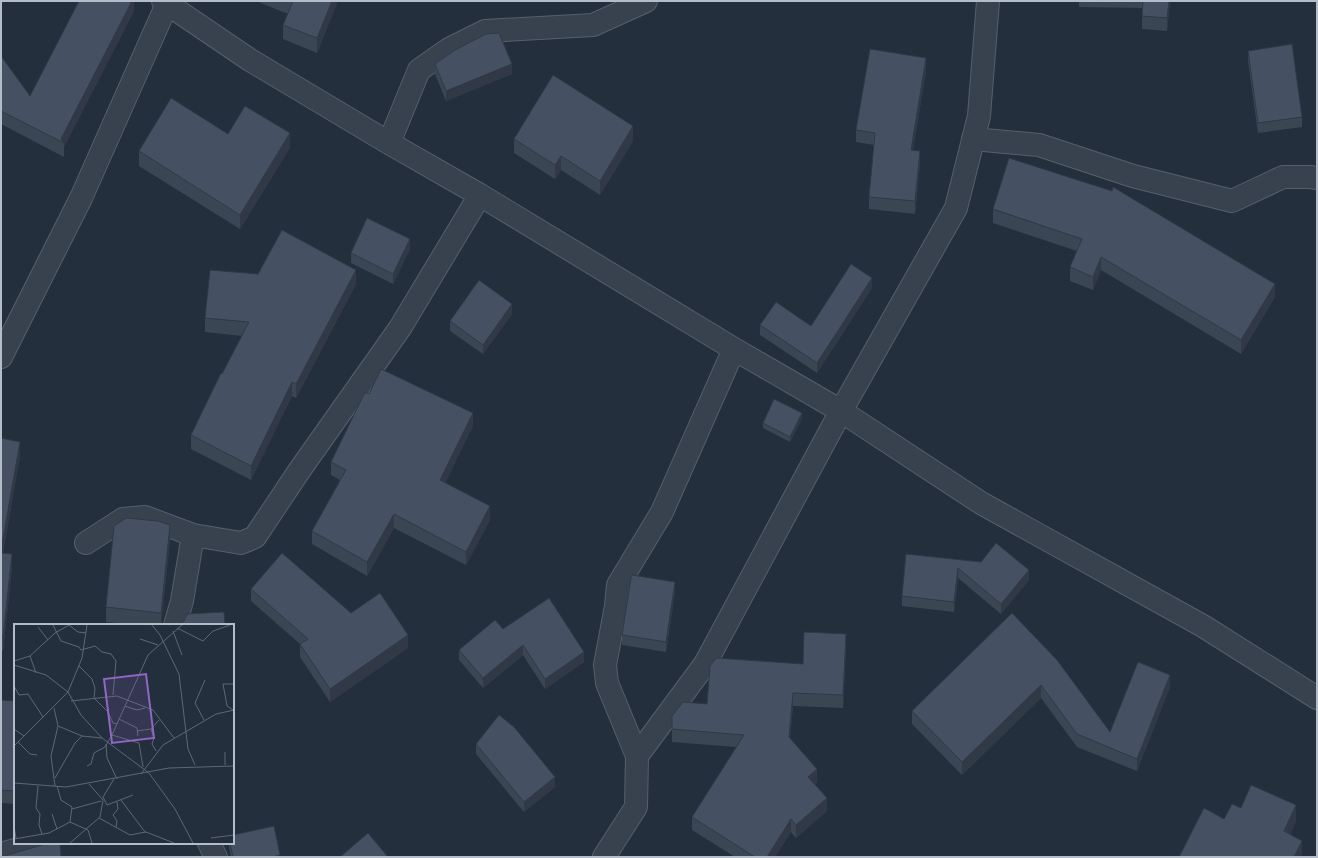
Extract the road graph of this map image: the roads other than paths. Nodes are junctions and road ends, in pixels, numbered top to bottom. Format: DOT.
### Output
graph roads {
  1 [pos="646,1"];
  2 [pos="988,1"];
  3 [pos="165,3"];
  4 [pos="974,139"];
  5 [pos="389,143"];
  6 [pos="1317,178"];
  7 [pos="480,195"];
  8 [pos="734,349"];
  9 [pos="1,357"];
  10 [pos="841,411"];
  11 [pos="193,535"];
  12 [pos="86,543"];
  13 [pos="174,624"];
  14 [pos="1317,698"];
  15 [pos="636,756"];
  16 [pos="36,844"];
  17 [pos="210,844"];
  18 [pos="1,854"];
  19 [pos="216,857"];
  20 [pos="604,857"];
  1 -- 5 [label="street"];
  2 -- 4 [label="street"];
  3 -- 5 [label="street"];
  3 -- 9 [label="street"];
  4 -- 6 [label="street"];
  4 -- 10 [label="street"];
  5 -- 7 [label="street"];
  7 -- 8 [label="street"];
  7 -- 11 [label="street"];
  8 -- 10 [label="street"];
  8 -- 15 [label="street"];
  10 -- 14 [label="street"];
  10 -- 15 [label="street"];
  11 -- 12 [label="street"];
  11 -- 13 [label="street"];
  15 -- 20 [label="street"];
  16 -- 18 [label="street"];
  17 -- 19 [label="street"];
}
